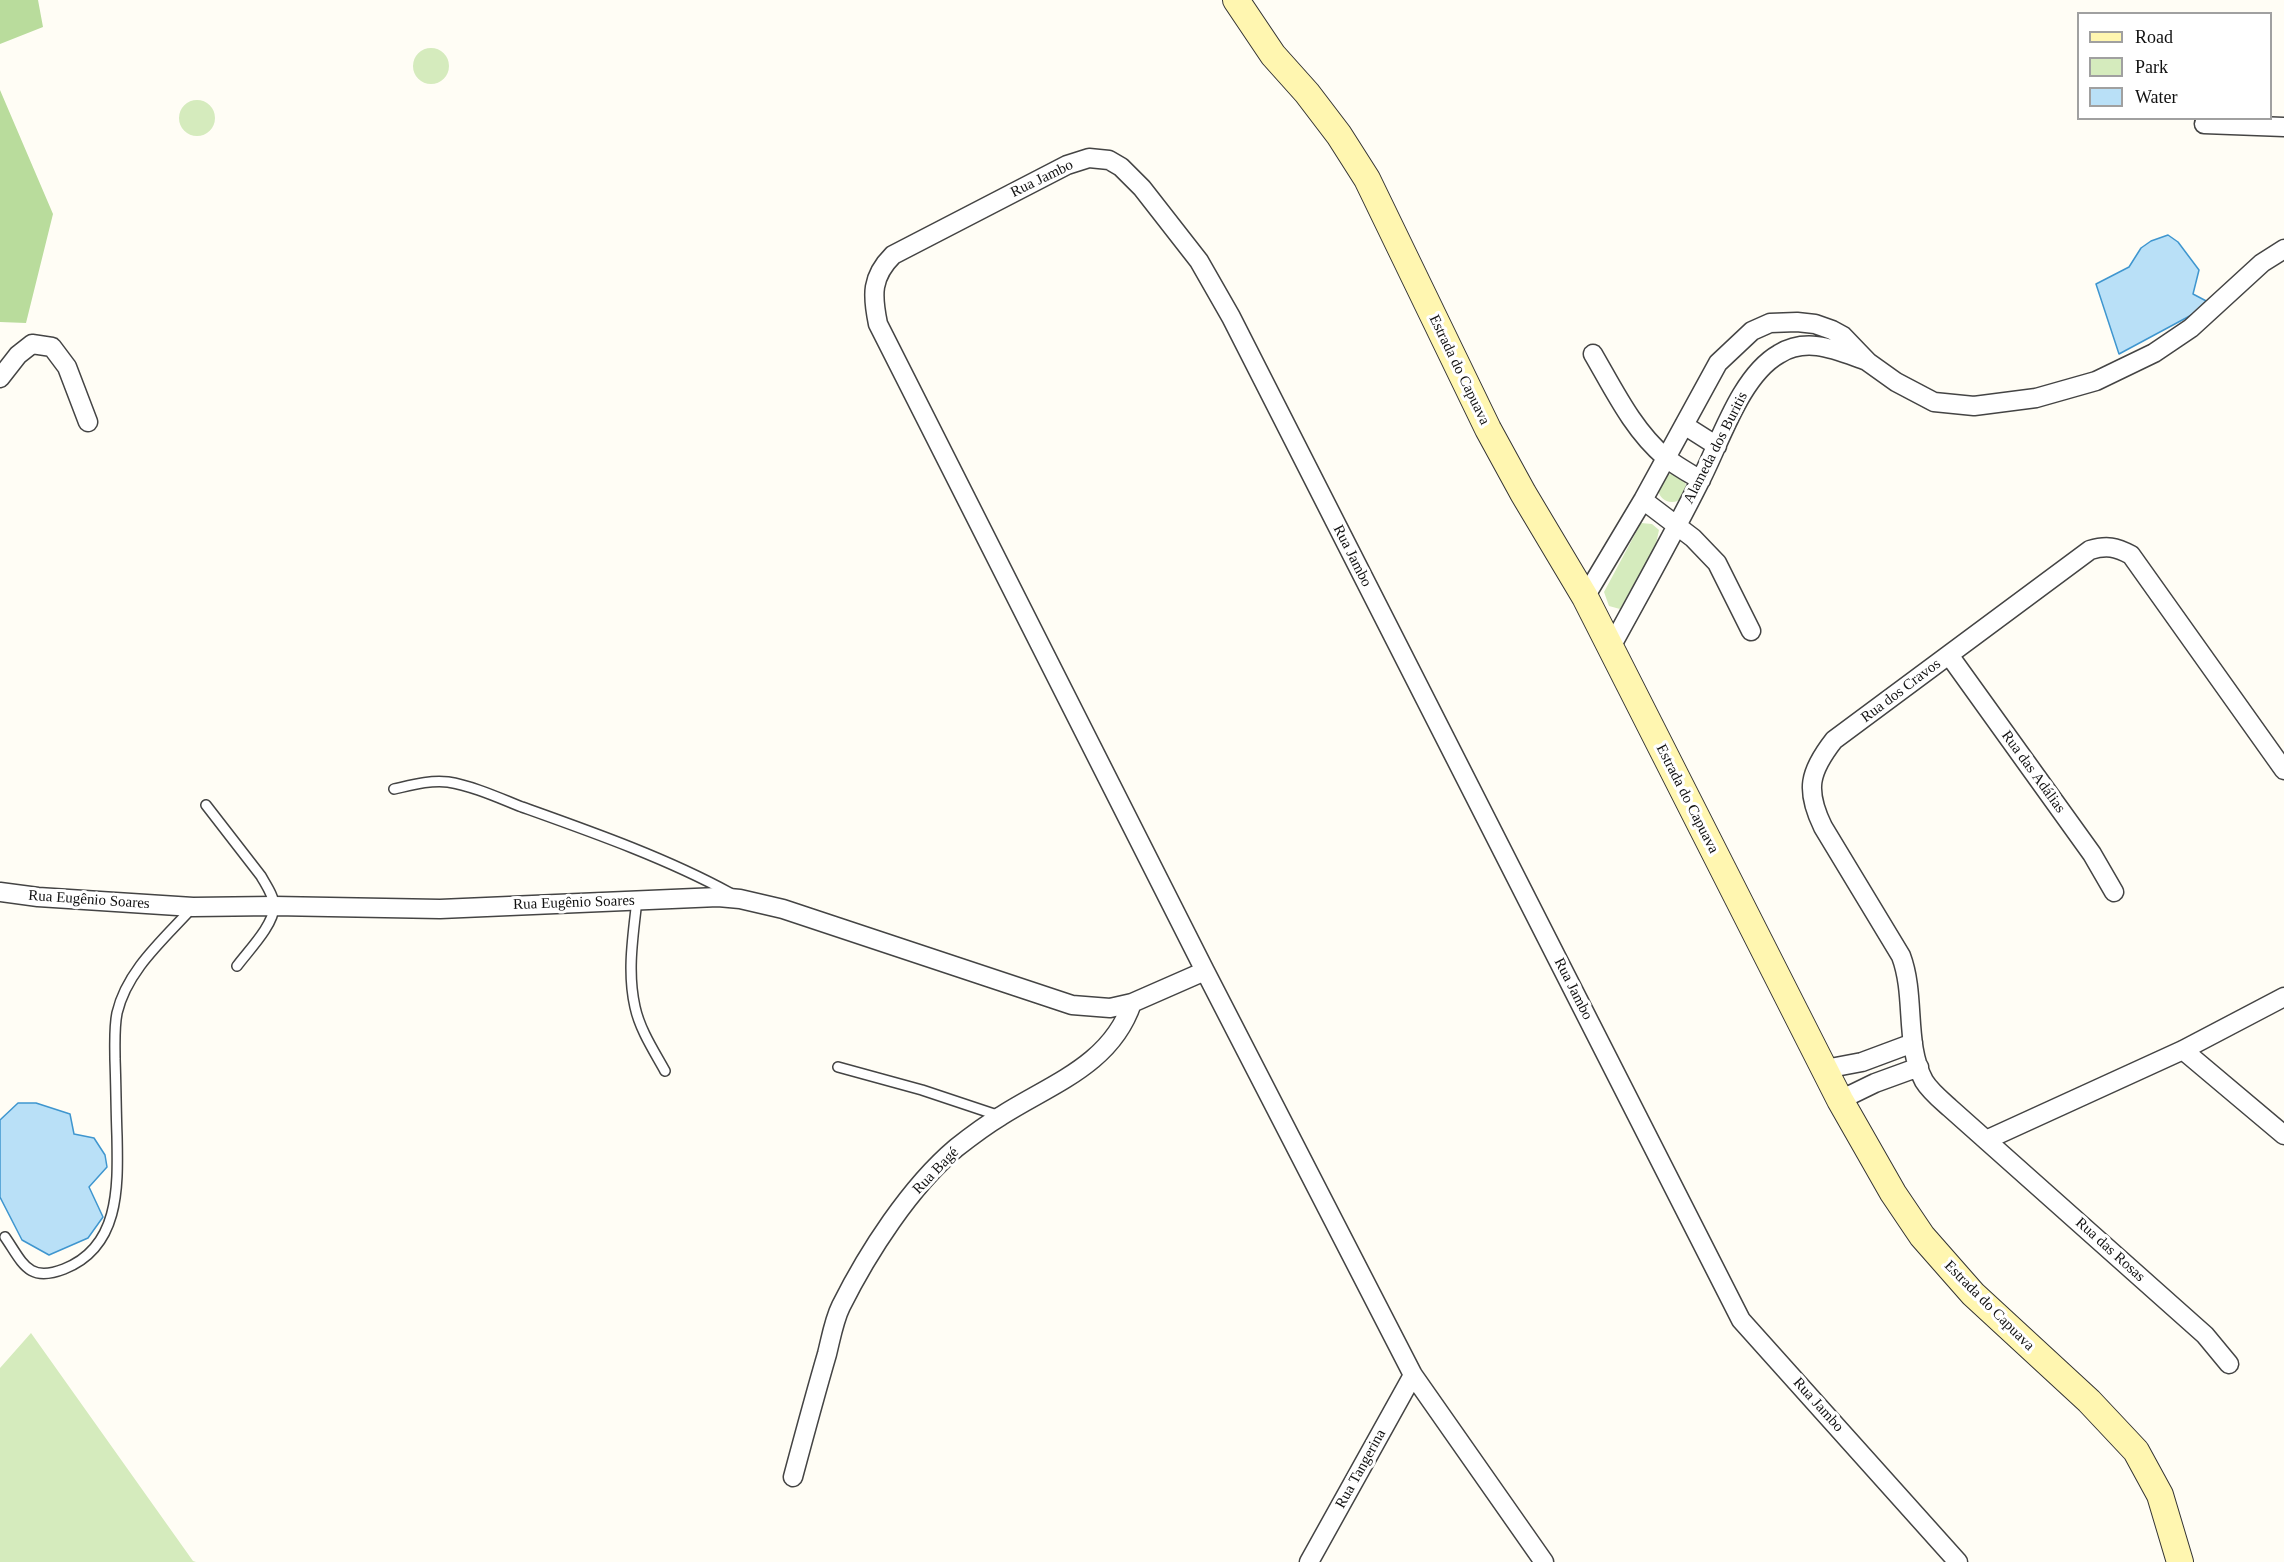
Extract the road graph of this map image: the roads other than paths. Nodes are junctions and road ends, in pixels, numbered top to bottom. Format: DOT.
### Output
graph roads {
  1 [pos="1236,0"];
  2 [pos="2204,123"];
  3 [pos="2284,127"];
  4 [pos="2284,249"];
  5 [pos="1593,354"];
  6 [pos="1868,362"];
  7 [pos="0,378"];
  8 [pos="88,422"];
  9 [pos="1684,425"];
  10 [pos="1717,446"];
  11 [pos="1666,458"];
  12 [pos="1701,480"];
  13 [pos="1643,500"];
  14 [pos="1677,524"];
  15 [pos="1585,597"];
  16 [pos="1751,632"];
  17 [pos="1611,647"];
  18 [pos="1949,655"];
  19 [pos="2284,770"];
  20 [pos="394,789"];
  21 [pos="206,805"];
  22 [pos="0,891"];
  23 [pos="2114,892"];
  24 [pos="740,899"];
  25 [pos="637,900"];
  26 [pos="274,906"];
  27 [pos="193,907"];
  28 [pos="237,966"];
  29 [pos="1204,971"];
  30 [pos="2284,997"];
  31 [pos="1132,1003"];
  32 [pos="1913,1043"];
  33 [pos="2183,1050"];
  34 [pos="838,1067"];
  35 [pos="1919,1067"];
  36 [pos="1825,1069"];
  37 [pos="665,1071"];
  38 [pos="1840,1100"];
  39 [pos="1000,1116"];
  40 [pos="2284,1135"];
  41 [pos="1986,1140"];
  42 [pos="5,1237"];
  43 [pos="2229,1364"];
  44 [pos="1413,1375"];
  45 [pos="794,1477"];
  46 [pos="1309,1562"];
  47 [pos="1544,1562"];
  48 [pos="1958,1562"];
  49 [pos="2180,1562"];
  1 -- 15 [label="main road, Estrada do Capuava"];
  2 -- 3 [label="street"];
  4 -- 6 [label="street"];
  5 -- 11 [label="street"];
  6 -- 9 [label="street"];
  6 -- 10 [label="street, Alameda dos Buritis"];
  7 -- 8 [label="street"];
  9 -- 10 [label="street"];
  9 -- 11 [label="street"];
  10 -- 12 [label="street, Alameda dos Buritis"];
  11 -- 12 [label="street"];
  11 -- 13 [label="street"];
  12 -- 14 [label="street, Alameda dos Buritis"];
  13 -- 14 [label="street"];
  13 -- 15 [label="street"];
  14 -- 16 [label="street"];
  14 -- 17 [label="street, Alameda dos Buritis"];
  15 -- 17 [label="main road, Estrada do Capuava"];
  17 -- 36 [label="main road, Estrada do Capuava"];
  18 -- 19 [label="street, Rua dos Cravos"];
  18 -- 23 [label="street, Rua das Adálias"];
  18 -- 32 [label="street, Rua dos Cravos"];
  20 -- 24 [label="lane"];
  21 -- 26 [label="lane"];
  22 -- 27 [label="street, Rua Eugênio Soares"];
  24 -- 25 [label="street, Rua Eugênio Soares"];
  24 -- 31 [label="street, Rua Eugênio Soares"];
  25 -- 26 [label="street, Rua Eugênio Soares"];
  25 -- 37 [label="lane"];
  26 -- 27 [label="street, Rua Eugênio Soares"];
  26 -- 28 [label="lane"];
  27 -- 42 [label="lane"];
  29 -- 31 [label="street"];
  29 -- 44 [label="street, Rua Jambo"];
  29 -- 48 [label="street, Rua Jambo"];
  30 -- 33 [label="street"];
  31 -- 39 [label="street, Rua Bagé"];
  32 -- 35 [label="street, Rua dos Cravos"];
  32 -- 36 [label="street"];
  33 -- 40 [label="street"];
  33 -- 41 [label="street"];
  34 -- 39 [label="lane"];
  35 -- 38 [label="street"];
  35 -- 41 [label="street, Rua dos Cravos"];
  36 -- 38 [label="main road, Estrada do Capuava"];
  38 -- 49 [label="main road, Estrada do Capuava"];
  39 -- 45 [label="street, Rua Bagé"];
  41 -- 43 [label="street, Rua das Rosas"];
  44 -- 46 [label="street, Rua Tangerina"];
  44 -- 47 [label="street, Rua Jambo"];
}
